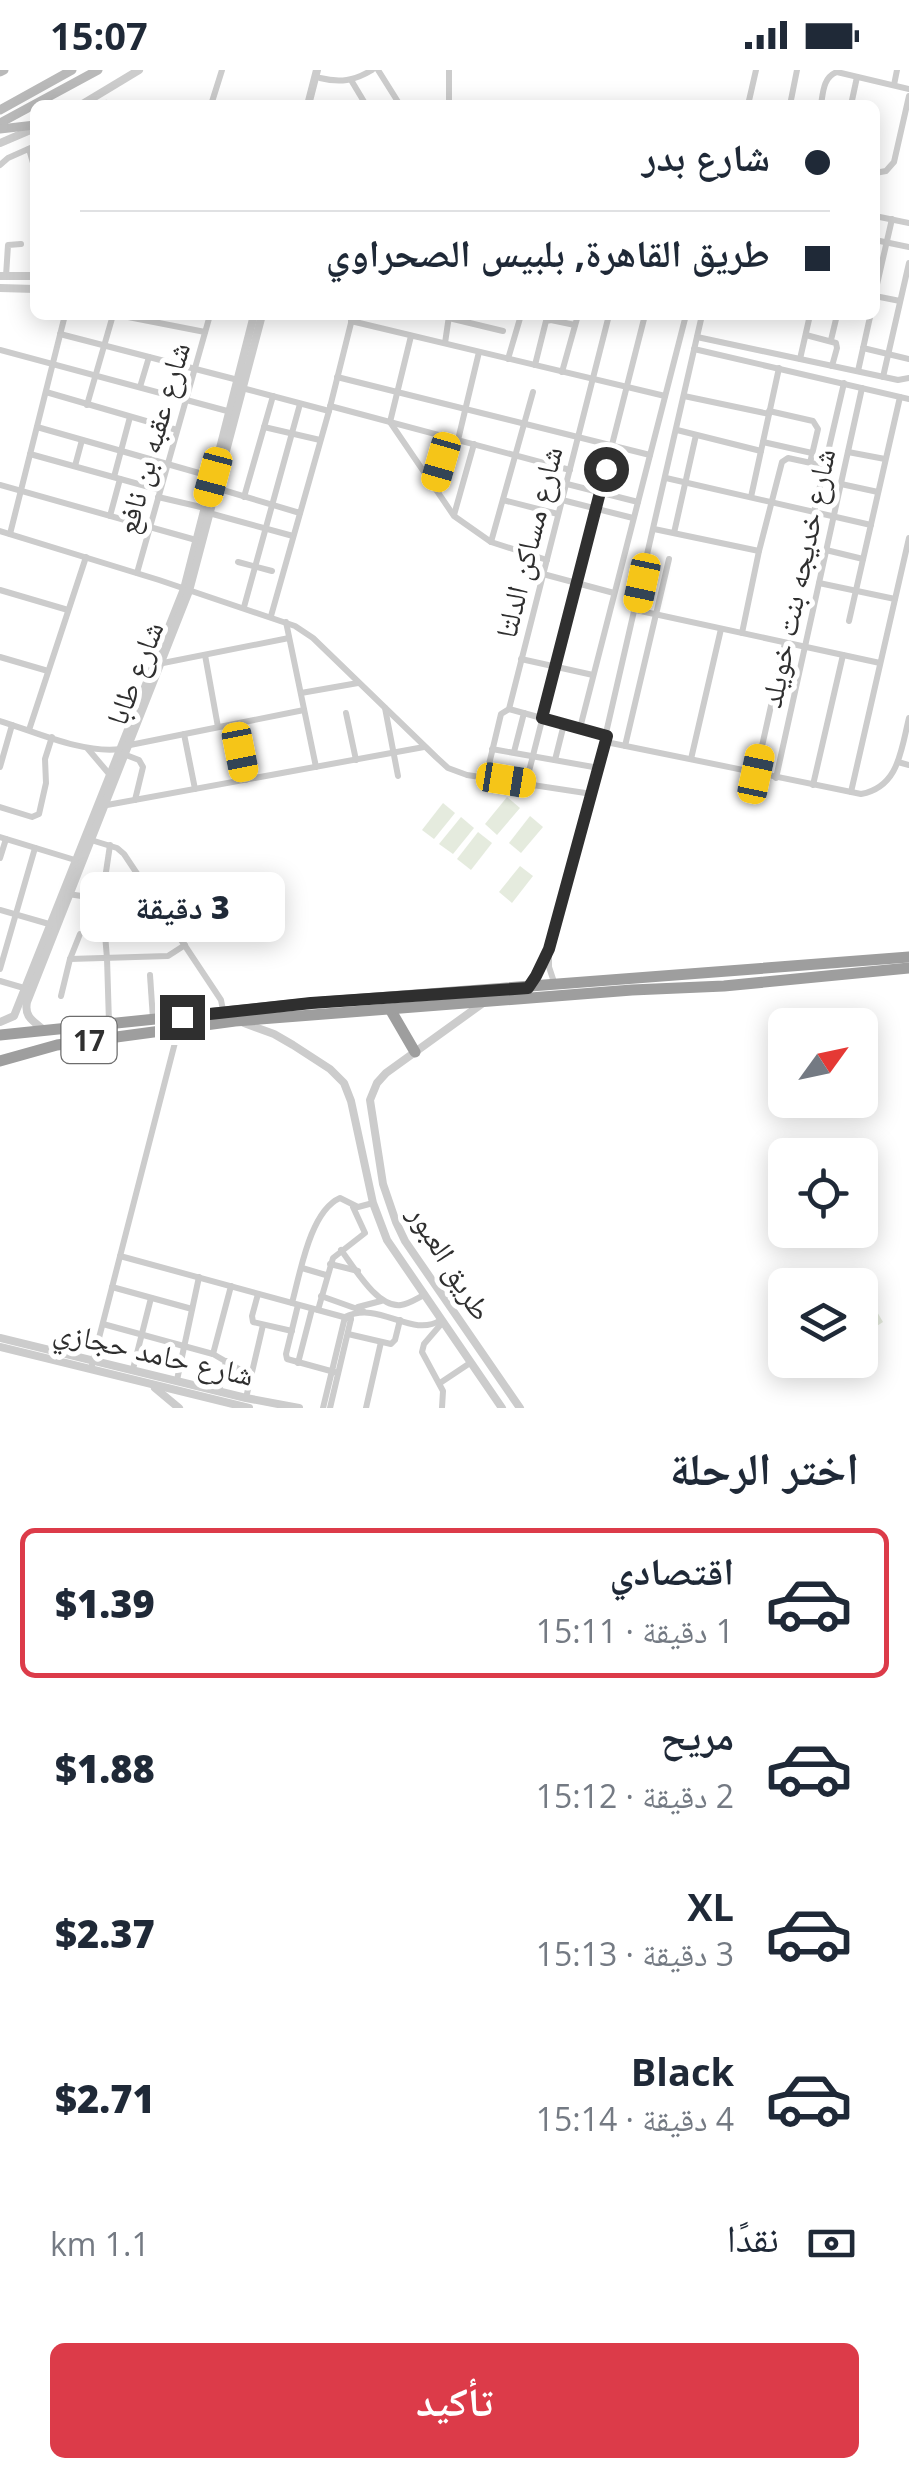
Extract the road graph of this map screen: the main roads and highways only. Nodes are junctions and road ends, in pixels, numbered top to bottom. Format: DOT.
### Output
graph roads {
  1 [pos="72,70"];
  2 [pos="98,70"];
  3 [pos="46,100"];
  4 [pos="30,109"];
  5 [pos="0,110"];
  6 [pos="0,126"];
  7 [pos="30,126"];
  8 [pos="909,957"];
  9 [pos="909,968"];
  10 [pos="722,972"];
  11 [pos="699,973"];
  12 [pos="724,986"];
  13 [pos="699,987"];
  14 [pos="390,1009"];
  15 [pos="0,1035"];
  16 [pos="415,1052"];
  17 [pos="0,1061"];
  1 -- 5 [label="main road"];
  2 -- 3 [label="main road"];
  4 -- 6 [label="main road"];
  6 -- 7 [label="main road"];
  8 -- 10 [label="highway, 17"];
  9 -- 12 [label="highway, 17"];
  10 -- 11 [label="highway, 17"];
  10 -- 12 [label="highway"];
  11 -- 13 [label="highway"];
  11 -- 15 [label="highway, 17"];
  12 -- 13 [label="highway, 17"];
  13 -- 14 [label="highway, 17"];
  14 -- 16 [label="highway"];
  14 -- 17 [label="highway, 17"];
}
